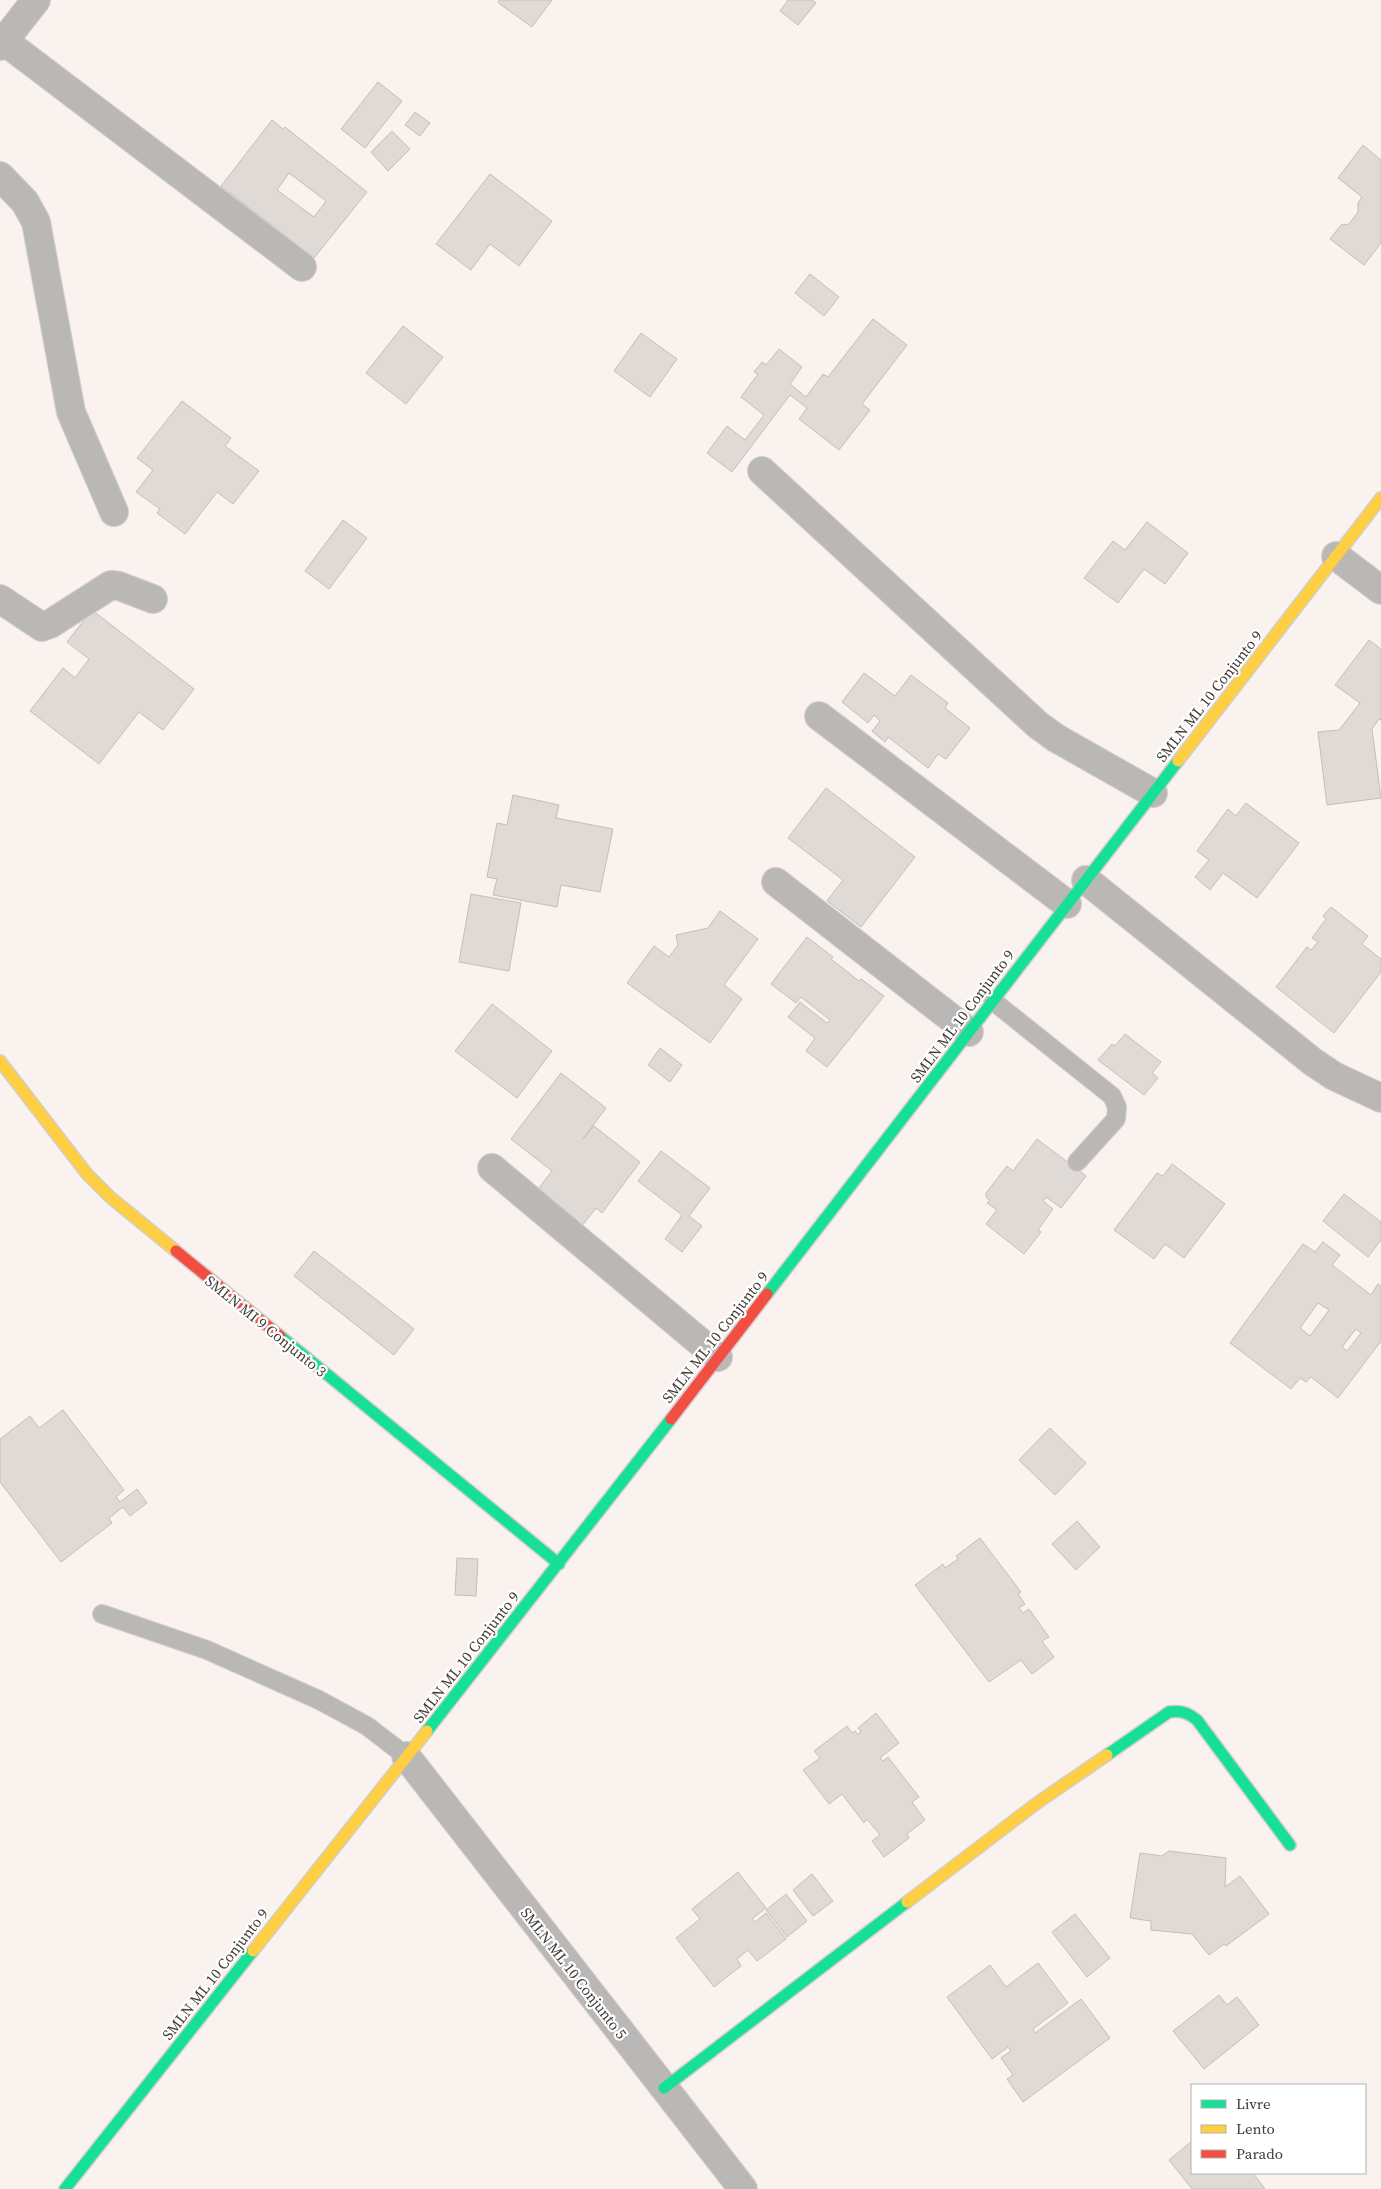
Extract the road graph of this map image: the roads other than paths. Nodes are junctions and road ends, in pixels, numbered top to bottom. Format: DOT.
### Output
graph roads {
  1 [pos="36,0"];
  2 [pos="2,44"];
  3 [pos="0,176"];
  4 [pos="302,267"];
  5 [pos="762,471"];
  6 [pos="1381,498"];
  7 [pos="114,512"];
  8 [pos="1336,556"];
  9 [pos="1381,590"];
  10 [pos="0,599"];
  11 [pos="153,599"];
  12 [pos="819,716"];
  13 [pos="1153,793"];
  14 [pos="1086,880"];
  15 [pos="776,882"];
  16 [pos="1067,904"];
  17 [pos="992,1001"];
  18 [pos="969,1032"];
  19 [pos="0,1061"];
  20 [pos="1381,1098"];
  21 [pos="1077,1162"];
  22 [pos="492,1168"];
  23 [pos="718,1357"];
  24 [pos="559,1564"];
  25 [pos="102,1614"];
  26 [pos="406,1756"];
  27 [pos="1290,1845"];
  28 [pos="664,2088"];
  29 [pos="65,2189"];
  30 [pos="743,2189"];
  1 -- 2 [label="street"];
  2 -- 4 [label="street"];
  3 -- 7 [label="street"];
  5 -- 13 [label="street"];
  6 -- 8 [label="street, SMLN ML 10 Conjunto 9"];
  8 -- 9 [label="street"];
  8 -- 13 [label="street, SMLN ML 10 Conjunto 9"];
  10 -- 11 [label="street"];
  12 -- 16 [label="street"];
  13 -- 14 [label="street, SMLN ML 10 Conjunto 9"];
  14 -- 16 [label="street, SMLN ML 10 Conjunto 9"];
  14 -- 20 [label="street"];
  15 -- 18 [label="street"];
  16 -- 17 [label="street, SMLN ML 10 Conjunto 9"];
  17 -- 18 [label="street, SMLN ML 10 Conjunto 9"];
  17 -- 21 [label="lane"];
  18 -- 23 [label="street, SMLN ML 10 Conjunto 9"];
  19 -- 24 [label="street, SMLN MI 9 Conjunto 3"];
  22 -- 23 [label="street"];
  23 -- 24 [label="street, SMLN ML 10 Conjunto 9"];
  24 -- 26 [label="street, SMLN ML 10 Conjunto 9"];
  25 -- 26 [label="lane"];
  26 -- 28 [label="street, SMLN ML 10 Conjunto 5"];
  26 -- 29 [label="street, SMLN ML 10 Conjunto 9"];
  27 -- 28 [label="street"];
  28 -- 30 [label="street, SMLN ML 10 Conjunto 5"];
}
